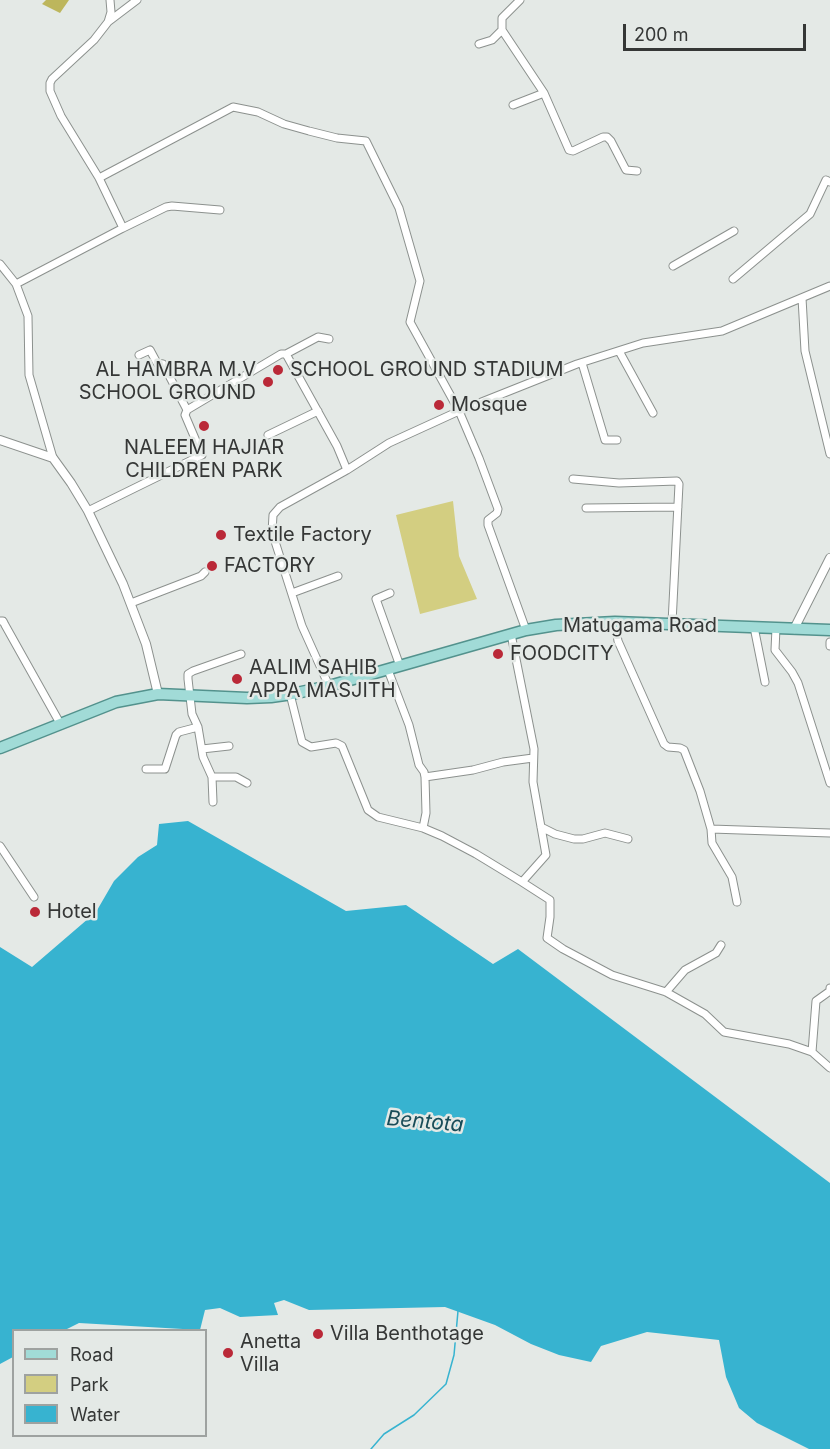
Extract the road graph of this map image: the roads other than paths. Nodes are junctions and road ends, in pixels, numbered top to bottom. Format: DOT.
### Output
graph roads {
  1 [pos="110,0"];
  2 [pos="137,0"];
  3 [pos="520,0"];
  4 [pos="108,22"];
  5 [pos="501,30"];
  6 [pos="479,44"];
  7 [pos="544,93"];
  8 [pos="513,105"];
  9 [pos="637,171"];
  10 [pos="99,178"];
  11 [pos="830,182"];
  12 [pos="219,210"];
  13 [pos="123,228"];
  14 [pos="734,231"];
  15 [pos="0,264"];
  16 [pos="673,266"];
  17 [pos="733,279"];
  18 [pos="16,284"];
  19 [pos="830,286"];
  20 [pos="802,298"];
  21 [pos="329,339"];
  22 [pos="619,351"];
  23 [pos="286,354"];
  24 [pos="139,355"];
  25 [pos="582,363"];
  26 [pos="187,410"];
  27 [pos="318,411"];
  28 [pos="459,411"];
  29 [pos="653,413"];
  30 [pos="268,435"];
  31 [pos="0,440"];
  32 [pos="617,440"];
  33 [pos="830,454"];
  34 [pos="53,458"];
  35 [pos="347,470"];
  36 [pos="573,479"];
  37 [pos="678,507"];
  38 [pos="586,508"];
  39 [pos="88,512"];
  40 [pos="830,558"];
  41 [pos="205,572"];
  42 [pos="338,576"];
  43 [pos="292,592"];
  44 [pos="390,593"];
  45 [pos="131,603"];
  46 [pos="0,621"];
  47 [pos="615,622"];
  48 [pos="672,623"];
  49 [pos="754,627"];
  50 [pos="776,628"];
  51 [pos="794,628"];
  52 [pos="526,630"];
  53 [pos="830,630"];
  54 [pos="511,634"];
  55 [pos="241,654"];
  56 [pos="400,666"];
  57 [pos="388,670"];
  58 [pos="765,682"];
  59 [pos="329,686"];
  60 [pos="158,694"];
  61 [pos="290,694"];
  62 [pos="189,695"];
  63 [pos="61,725"];
  64 [pos="198,727"];
  65 [pos="229,746"];
  66 [pos="0,748"];
  67 [pos="201,749"];
  68 [pos="533,758"];
  69 [pos="146,769"];
  70 [pos="212,777"];
  71 [pos="425,777"];
  72 [pos="247,783"];
  73 [pos="830,783"];
  74 [pos="213,802"];
  75 [pos="542,827"];
  76 [pos="423,828"];
  77 [pos="711,829"];
  78 [pos="830,833"];
  79 [pos="628,839"];
  80 [pos="0,846"];
  81 [pos="522,882"];
  82 [pos="34,897"];
  83 [pos="737,902"];
  84 [pos="721,945"];
  85 [pos="830,988"];
  86 [pos="666,992"];
  87 [pos="812,1052"];
  88 [pos="830,1068"];
  1 -- 4 [label="street"];
  2 -- 4 [label="street"];
  3 -- 5 [label="street"];
  4 -- 10 [label="street"];
  5 -- 6 [label="street"];
  5 -- 7 [label="street"];
  7 -- 8 [label="street"];
  7 -- 9 [label="street"];
  10 -- 13 [label="street"];
  10 -- 28 [label="street"];
  11 -- 17 [label="street"];
  12 -- 13 [label="street"];
  13 -- 18 [label="street"];
  14 -- 16 [label="street"];
  15 -- 18 [label="street"];
  18 -- 34 [label="street"];
  19 -- 20 [label="street"];
  20 -- 22 [label="street"];
  20 -- 33 [label="street"];
  21 -- 23 [label="street"];
  22 -- 25 [label="street"];
  22 -- 29 [label="street"];
  23 -- 26 [label="street"];
  23 -- 27 [label="street"];
  24 -- 26 [label="street"];
  25 -- 28 [label="street"];
  25 -- 32 [label="street"];
  26 -- 39 [label="street"];
  27 -- 30 [label="street"];
  27 -- 35 [label="street"];
  28 -- 35 [label="street"];
  28 -- 52 [label="street"];
  31 -- 34 [label="street"];
  34 -- 39 [label="street"];
  35 -- 43 [label="street"];
  36 -- 37 [label="street"];
  37 -- 38 [label="street"];
  37 -- 48 [label="street"];
  39 -- 45 [label="street"];
  40 -- 51 [label="street"];
  41 -- 45 [label="street"];
  42 -- 43 [label="street"];
  43 -- 59 [label="street"];
  44 -- 56 [label="street"];
  45 -- 60 [label="street"];
  46 -- 63 [label="street"];
  47 -- 48 [label="main road, Matugama Road"];
  47 -- 52 [label="main road, Matugama Road"];
  47 -- 77 [label="street"];
  48 -- 49 [label="main road, Matugama Road"];
  49 -- 50 [label="main road, Matugama Road"];
  49 -- 58 [label="street"];
  50 -- 51 [label="main road, Matugama Road"];
  50 -- 73 [label="street"];
  51 -- 53 [label="main road, Matugama Road"];
  52 -- 54 [label="main road, Matugama Road"];
  54 -- 56 [label="main road, Matugama Road"];
  54 -- 68 [label="street"];
  55 -- 62 [label="street"];
  56 -- 57 [label="main road, Matugama Road"];
  57 -- 59 [label="main road, Matugama Road"];
  57 -- 71 [label="street"];
  59 -- 61 [label="main road, Matugama Road"];
  60 -- 62 [label="main road, Matugama Road"];
  60 -- 63 [label="main road, Matugama Road"];
  61 -- 62 [label="main road, Matugama Road"];
  61 -- 76 [label="street"];
  62 -- 64 [label="street"];
  63 -- 66 [label="main road, Matugama Road"];
  64 -- 67 [label="street"];
  64 -- 69 [label="street"];
  65 -- 67 [label="street"];
  67 -- 70 [label="street"];
  68 -- 71 [label="street"];
  68 -- 75 [label="street"];
  70 -- 72 [label="street"];
  70 -- 74 [label="street"];
  71 -- 76 [label="street"];
  75 -- 79 [label="street"];
  75 -- 81 [label="street"];
  76 -- 81 [label="street"];
  77 -- 78 [label="street"];
  77 -- 83 [label="street"];
  80 -- 82 [label="street"];
  81 -- 86 [label="street"];
  84 -- 86 [label="street"];
  85 -- 87 [label="street"];
  86 -- 87 [label="street"];
  87 -- 88 [label="street"];
}
